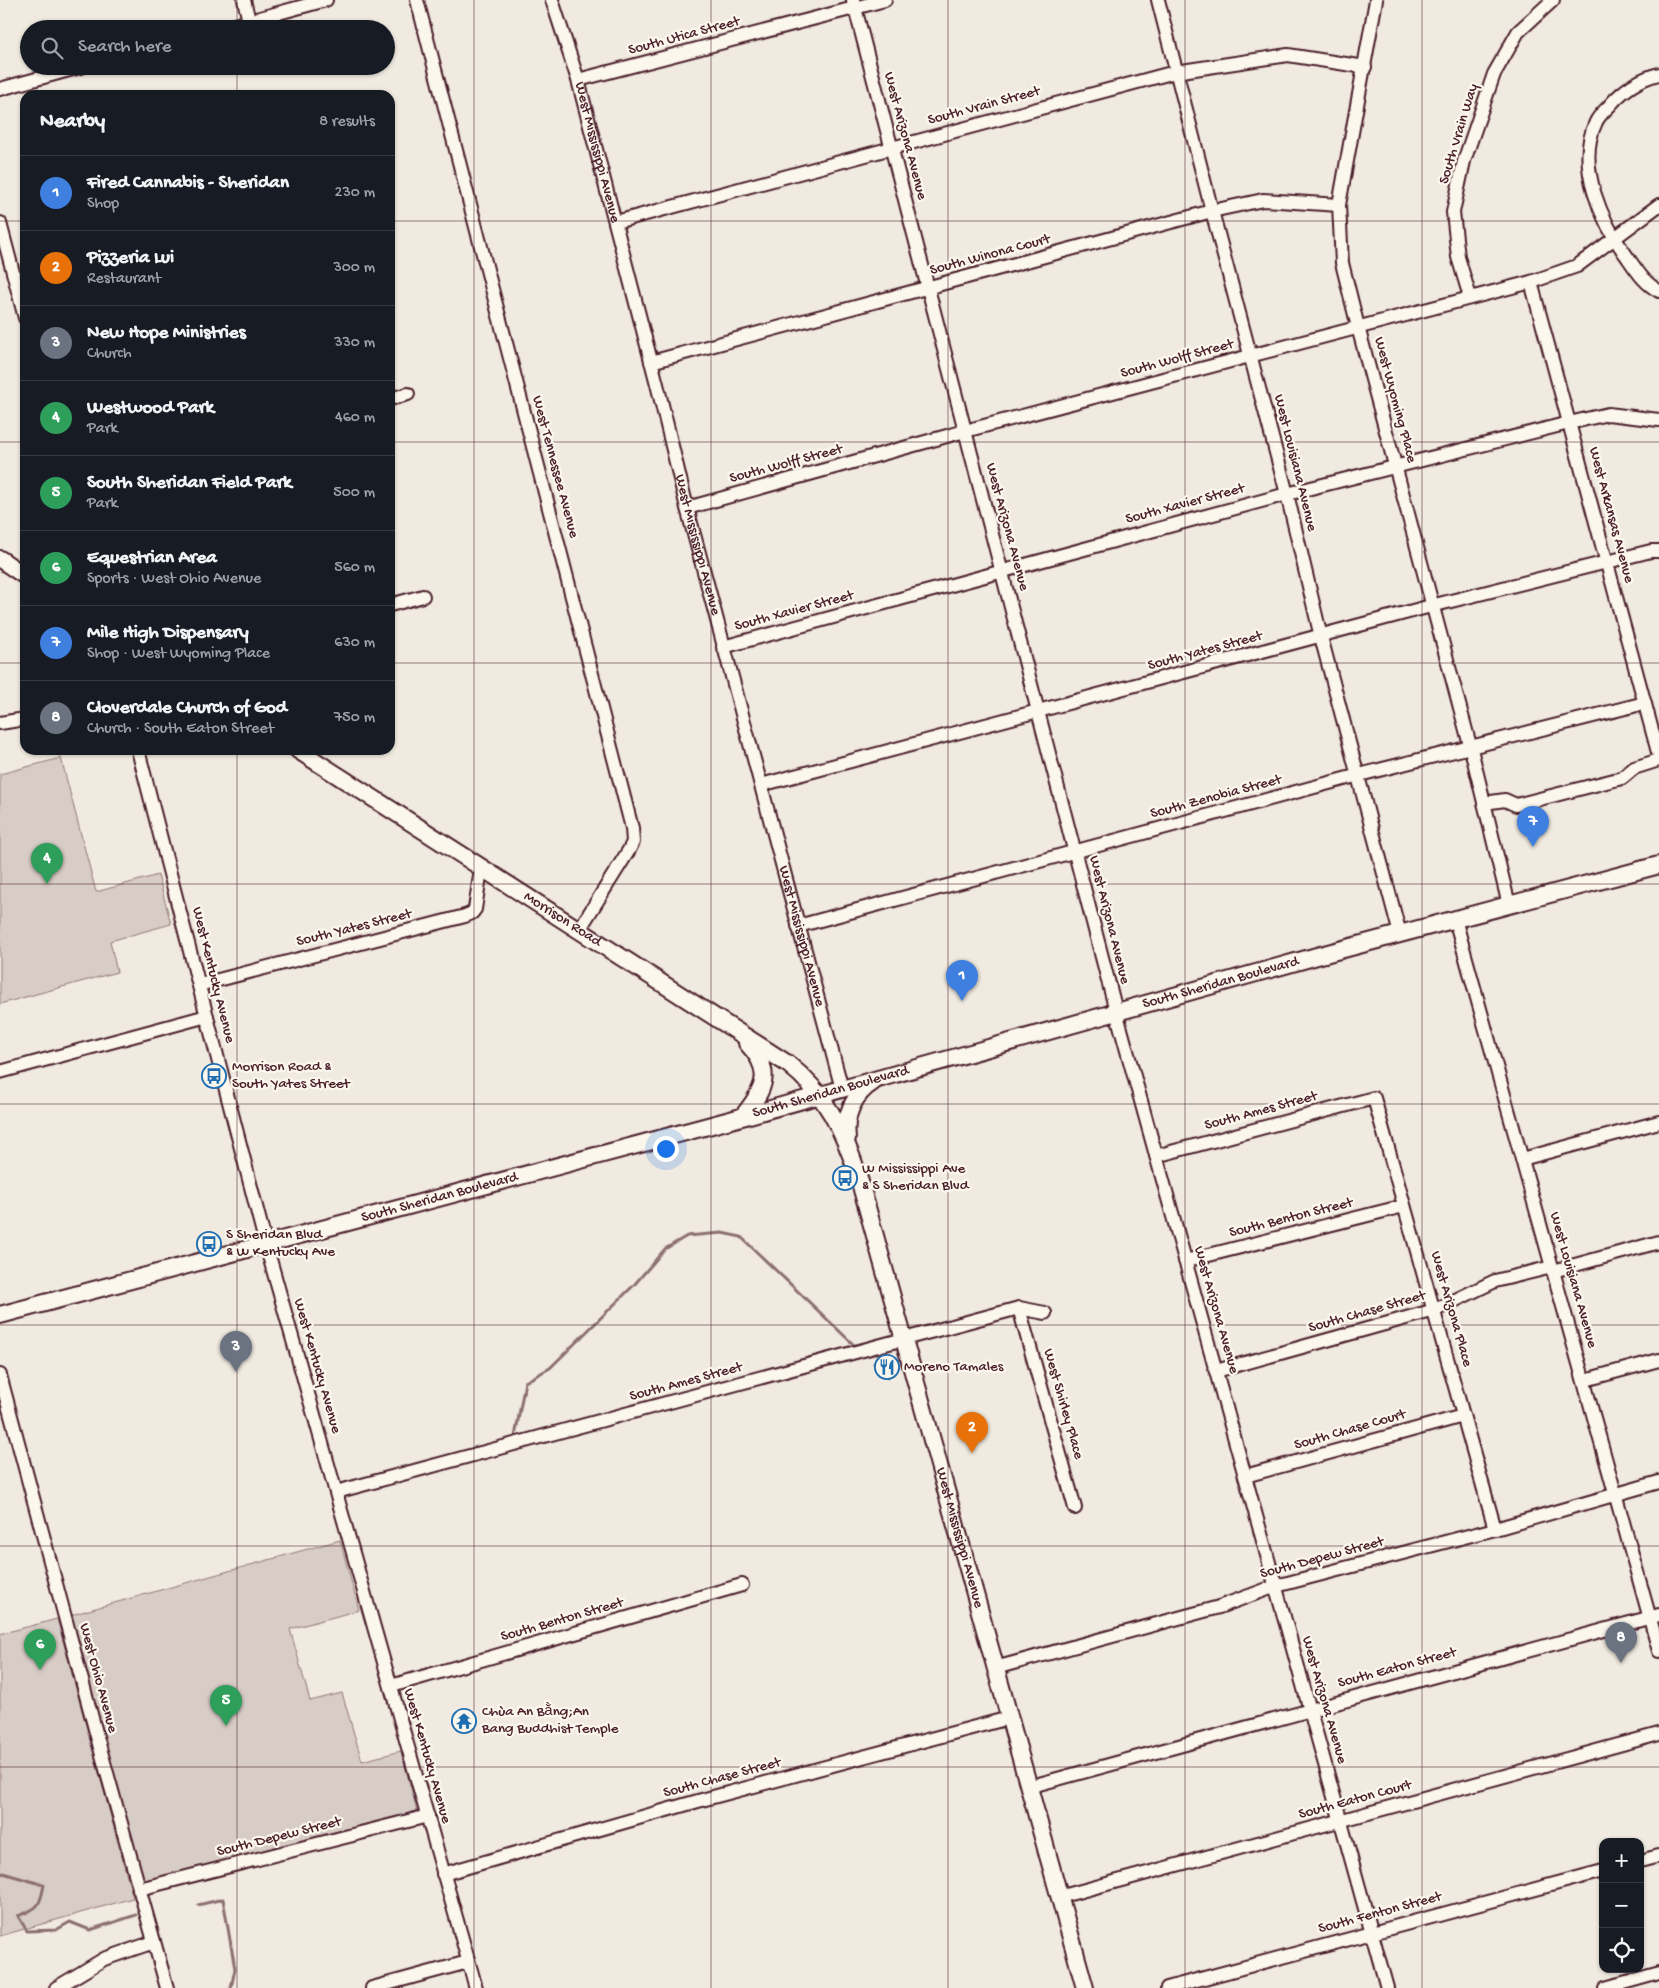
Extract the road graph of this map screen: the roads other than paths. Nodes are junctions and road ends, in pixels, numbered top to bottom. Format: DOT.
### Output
graph roads {
  1 [pos="244,0"];
  2 [pos="326,0"];
  3 [pos="417,0"];
  4 [pos="552,0"];
  5 [pos="885,0"];
  6 [pos="1158,0"];
  7 [pos="1376,0"];
  8 [pos="1553,0"];
  9 [pos="854,4"];
  10 [pos="249,20"];
  11 [pos="253,20"];
  12 [pos="1365,67"];
  13 [pos="1176,72"];
  14 [pos="1659,74"];
  15 [pos="51,75"];
  16 [pos="578,80"];
  17 [pos="0,89"];
  18 [pos="892,147"];
  19 [pos="1339,205"];
  20 [pos="1659,205"];
  21 [pos="1212,211"];
  22 [pos="616,222"];
  23 [pos="0,223"];
  24 [pos="1613,238"];
  25 [pos="1531,282"];
  26 [pos="20,285"];
  27 [pos="928,288"];
  28 [pos="1659,291"];
  29 [pos="1470,297"];
  30 [pos="1358,327"];
  31 [pos="1250,356"];
  32 [pos="651,362"];
  33 [pos="408,394"];
  34 [pos="395,398"];
  35 [pos="1659,420"];
  36 [pos="1569,423"];
  37 [pos="966,431"];
  38 [pos="1396,467"];
  39 [pos="1287,494"];
  40 [pos="687,508"];
  41 [pos="1659,551"];
  42 [pos="0,560"];
  43 [pos="1606,562"];
  44 [pos="1002,571"];
  45 [pos="20,573"];
  46 [pos="423,596"];
  47 [pos="395,604"];
  48 [pos="1431,606"];
  49 [pos="1321,637"];
  50 [pos="723,647"];
  51 [pos="1645,703"];
  52 [pos="1038,712"];
  53 [pos="20,720"];
  54 [pos="0,723"];
  55 [pos="1470,749"];
  56 [pos="139,755"];
  57 [pos="306,755"];
  58 [pos="1659,758"];
  59 [pos="1359,775"];
  60 [pos="761,785"];
  61 [pos="1484,803"];
  62 [pos="1074,851"];
  63 [pos="1659,865"];
  64 [pos="481,869"];
  65 [pos="1509,905"];
  66 [pos="1456,919"];
  67 [pos="798,926"];
  68 [pos="579,930"];
  69 [pos="1400,934"];
  70 [pos="199,985"];
  71 [pos="1116,1011"];
  72 [pos="207,1016"];
  73 [pos="736,1030"];
  74 [pos="0,1072"];
  75 [pos="880,1078"];
  76 [pos="842,1089"];
  77 [pos="820,1095"];
  78 [pos="1374,1098"];
  79 [pos="743,1116"];
  80 [pos="1659,1122"];
  81 [pos="848,1145"];
  82 [pos="1156,1156"];
  83 [pos="1522,1159"];
  84 [pos="1404,1206"];
  85 [pos="1659,1242"];
  86 [pos="266,1245"];
  87 [pos="1185,1261"];
  88 [pos="1553,1269"];
  89 [pos="1019,1308"];
  90 [pos="1435,1310"];
  91 [pos="1045,1313"];
  92 [pos="0,1315"];
  93 [pos="904,1340"];
  94 [pos="1659,1360"];
  95 [pos="1216,1371"];
  96 [pos="0,1375"];
  97 [pos="1585,1380"];
  98 [pos="1463,1416"];
  99 [pos="1245,1476"];
  100 [pos="1659,1482"];
  101 [pos="336,1492"];
  102 [pos="1616,1494"];
  103 [pos="1075,1508"];
  104 [pos="1495,1529"];
  105 [pos="742,1585"];
  106 [pos="1276,1586"];
  107 [pos="1654,1616"];
  108 [pos="1659,1651"];
  109 [pos="995,1668"];
  110 [pos="391,1686"];
  111 [pos="1310,1708"];
  112 [pos="1009,1718"];
  113 [pos="1659,1734"];
  114 [pos="1028,1787"];
  115 [pos="428,1816"];
  116 [pos="1341,1820"];
  117 [pos="1659,1856"];
  118 [pos="1644,1860"];
  119 [pos="1599,1872"];
  120 [pos="443,1874"];
  121 [pos="139,1889"];
  122 [pos="1059,1897"];
  123 [pos="1372,1932"];
  124 [pos="154,1942"];
  125 [pos="468,1962"];
  126 [pos="1659,1973"];
  127 [pos="56,1988"];
  128 [pos="167,1988"];
  129 [pos="372,1988"];
  130 [pos="476,1988"];
  131 [pos="1084,1988"];
  132 [pos="1167,1988"];
  133 [pos="1388,1988"];
  134 [pos="1605,1988"];
  1 -- 10 [label="street"];
  2 -- 11 [label="street"];
  3 -- 68 [label="street, West Tennessee Avenue"];
  4 -- 16 [label="street, West Mississippi Avenue"];
  5 -- 9 [label="street, South Utica Street"];
  6 -- 13 [label="street, West Louisiana Avenue"];
  7 -- 12 [label="street, West Wyoming Place"];
  8 -- 29 [label="street, South Vrain Way"];
  9 -- 16 [label="street, South Utica Street"];
  9 -- 18 [label="street, West Arizona Avenue"];
  12 -- 13 [label="street, South Vrain Street"];
  12 -- 19 [label="street, West Wyoming Place"];
  13 -- 18 [label="street, South Vrain Street"];
  13 -- 21 [label="street, West Louisiana Avenue"];
  14 -- 24 [label="street"];
  15 -- 17 [label="street"];
  16 -- 22 [label="street, West Mississippi Avenue"];
  18 -- 22 [label="street, South Vrain Street"];
  18 -- 27 [label="street, West Arizona Avenue"];
  19 -- 21 [label="street, South Winona Court"];
  19 -- 30 [label="street, West Wyoming Place"];
  20 -- 24 [label="street, South Wolff Street"];
  21 -- 27 [label="street, South Winona Court"];
  21 -- 31 [label="street, West Louisiana Avenue"];
  22 -- 32 [label="street, West Mississippi Avenue"];
  23 -- 26 [label="street"];
  24 -- 25 [label="street, South Wolff Street"];
  24 -- 28 [label="street"];
  25 -- 29 [label="street, South Wolff Street"];
  25 -- 36 [label="street, West Arkansas Avenue"];
  27 -- 32 [label="street, South Winona Court"];
  27 -- 37 [label="street, West Arizona Avenue"];
  29 -- 30 [label="street, South Wolff Street"];
  30 -- 31 [label="street, South Wolff Street"];
  30 -- 38 [label="street, West Wyoming Place"];
  31 -- 37 [label="street, South Wolff Street"];
  31 -- 39 [label="street, West Louisiana Avenue"];
  32 -- 40 [label="street, West Mississippi Avenue"];
  33 -- 34 [label="street"];
  35 -- 36 [label="street, South Xavier Street"];
  36 -- 38 [label="street, South Xavier Street"];
  36 -- 43 [label="street, West Arkansas Avenue"];
  37 -- 40 [label="street, South Wolff Street"];
  37 -- 44 [label="street, West Arizona Avenue"];
  38 -- 39 [label="street, South Xavier Street"];
  38 -- 48 [label="street, West Wyoming Place"];
  39 -- 44 [label="street, South Xavier Street"];
  39 -- 49 [label="street, West Louisiana Avenue"];
  40 -- 50 [label="street, West Mississippi Avenue"];
  41 -- 43 [label="street, South Yates Street"];
  42 -- 45 [label="main road"];
  43 -- 48 [label="street, South Yates Street"];
  43 -- 51 [label="street, West Arkansas Avenue"];
  44 -- 50 [label="street, South Xavier Street"];
  44 -- 52 [label="street, West Arizona Avenue"];
  46 -- 47 [label="street"];
  48 -- 49 [label="street, South Yates Street"];
  48 -- 55 [label="street, West Wyoming Place"];
  49 -- 52 [label="street, South Yates Street"];
  49 -- 59 [label="street, West Louisiana Avenue"];
  50 -- 60 [label="street, West Mississippi Avenue"];
  51 -- 55 [label="street, South Zenobia Street"];
  51 -- 58 [label="street, West Arkansas Avenue"];
  52 -- 60 [label="street, South Yates Street"];
  52 -- 62 [label="street, West Arizona Avenue"];
  53 -- 54 [label="street"];
  55 -- 59 [label="street, South Zenobia Street"];
  55 -- 61 [label="street, West Wyoming Place"];
  56 -- 70 [label="street, West Kentucky Avenue"];
  57 -- 64 [label="main road, Morrison Road"];
  58 -- 61 [label="street, West Arkansas Avenue"];
  59 -- 62 [label="street, South Zenobia Street"];
  59 -- 69 [label="street, West Louisiana Avenue"];
  60 -- 67 [label="street, West Mississippi Avenue"];
  61 -- 65 [label="street, West Wyoming Place"];
  62 -- 67 [label="street, South Zenobia Street"];
  62 -- 71 [label="street, West Arizona Avenue"];
  63 -- 65 [label="main road, South Sheridan Boulevard"];
  64 -- 68 [label="main road, Morrison Road"];
  64 -- 70 [label="street, South Yates Street"];
  65 -- 66 [label="main road, South Sheridan Boulevard"];
  66 -- 69 [label="main road, South Sheridan Boulevard"];
  66 -- 83 [label="street, West Louisiana Avenue"];
  67 -- 76 [label="street, West Mississippi Avenue"];
  68 -- 73 [label="main road, Morrison Road"];
  69 -- 71 [label="main road, South Sheridan Boulevard"];
  70 -- 72 [label="street, West Kentucky Avenue"];
  71 -- 75 [label="main road, South Sheridan Boulevard"];
  71 -- 82 [label="street, West Arizona Avenue"];
  72 -- 74 [label="street"];
  72 -- 86 [label="street, West Kentucky Avenue"];
  73 -- 77 [label="main road, Morrison Road"];
  73 -- 79 [label="main road"];
  75 -- 76 [label="main road, South Sheridan Boulevard"];
  75 -- 81 [label="main road"];
  76 -- 77 [label="main road, South Sheridan Boulevard"];
  77 -- 79 [label="main road, South Sheridan Boulevard"];
  77 -- 81 [label="main road, West Mississippi Avenue"];
  78 -- 82 [label="street, South Ames Street"];
  78 -- 84 [label="street, West Arizona Place"];
  79 -- 86 [label="main road, South Sheridan Boulevard"];
  80 -- 83 [label="street"];
  81 -- 93 [label="main road, West Mississippi Avenue"];
  82 -- 87 [label="street, West Arizona Avenue"];
  83 -- 88 [label="street, West Louisiana Avenue"];
  84 -- 87 [label="street, South Benton Street"];
  84 -- 90 [label="street, West Arizona Place"];
  85 -- 88 [label="street, South Chase Street"];
  86 -- 92 [label="main road, South Sheridan Boulevard"];
  86 -- 101 [label="street, West Kentucky Avenue"];
  87 -- 95 [label="street, West Arizona Avenue"];
  88 -- 90 [label="street, South Chase Street"];
  88 -- 97 [label="street, West Louisiana Avenue"];
  89 -- 91 [label="street, South Ames Street"];
  89 -- 93 [label="street, South Ames Street"];
  89 -- 103 [label="street, West Shirley Place"];
  90 -- 95 [label="street, South Chase Street"];
  90 -- 98 [label="street, West Arizona Place"];
  93 -- 101 [label="street, South Ames Street"];
  93 -- 109 [label="main road, West Mississippi Avenue"];
  94 -- 97 [label="street"];
  95 -- 99 [label="street, West Arizona Avenue"];
  96 -- 121 [label="street, West Ohio Avenue"];
  97 -- 102 [label="street, West Louisiana Avenue"];
  98 -- 99 [label="street, South Chase Court"];
  98 -- 104 [label="street, West Arizona Place"];
  99 -- 106 [label="street, West Arizona Avenue"];
  100 -- 102 [label="street, South Depew Street"];
  101 -- 110 [label="street, West Kentucky Avenue"];
  102 -- 104 [label="street, South Depew Street"];
  102 -- 107 [label="street, West Louisiana Avenue"];
  104 -- 106 [label="street, South Depew Street"];
  105 -- 110 [label="street, South Benton Street"];
  106 -- 109 [label="street, South Depew Street"];
  106 -- 111 [label="street, West Arizona Avenue"];
  107 -- 108 [label="street, West Louisiana Avenue"];
  107 -- 111 [label="street, South Eaton Street"];
  109 -- 112 [label="main road, West Mississippi Avenue"];
  110 -- 115 [label="street, West Kentucky Avenue"];
  111 -- 114 [label="street, South Eaton Street"];
  111 -- 116 [label="street, West Arizona Avenue"];
  112 -- 114 [label="main road, West Mississippi Avenue"];
  112 -- 120 [label="street, South Chase Street"];
  113 -- 116 [label="street, South Eaton Court"];
  114 -- 122 [label="main road, West Mississippi Avenue"];
  115 -- 120 [label="street, West Kentucky Avenue"];
  115 -- 121 [label="street, South Depew Street"];
  116 -- 122 [label="street, South Eaton Court"];
  116 -- 123 [label="street, West Arizona Avenue"];
  117 -- 118 [label="street"];
  119 -- 123 [label="street, South Fenton Street"];
  120 -- 125 [label="street, West Kentucky Avenue"];
  121 -- 124 [label="street, West Ohio Avenue"];
  122 -- 131 [label="main road, West Mississippi Avenue"];
  123 -- 132 [label="street, South Fenton Street"];
  123 -- 133 [label="street, West Arizona Avenue"];
  124 -- 127 [label="street"];
  124 -- 128 [label="street, West Ohio Avenue"];
  125 -- 129 [label="street"];
  125 -- 130 [label="street, West Kentucky Avenue"];
  126 -- 134 [label="street"];
}
